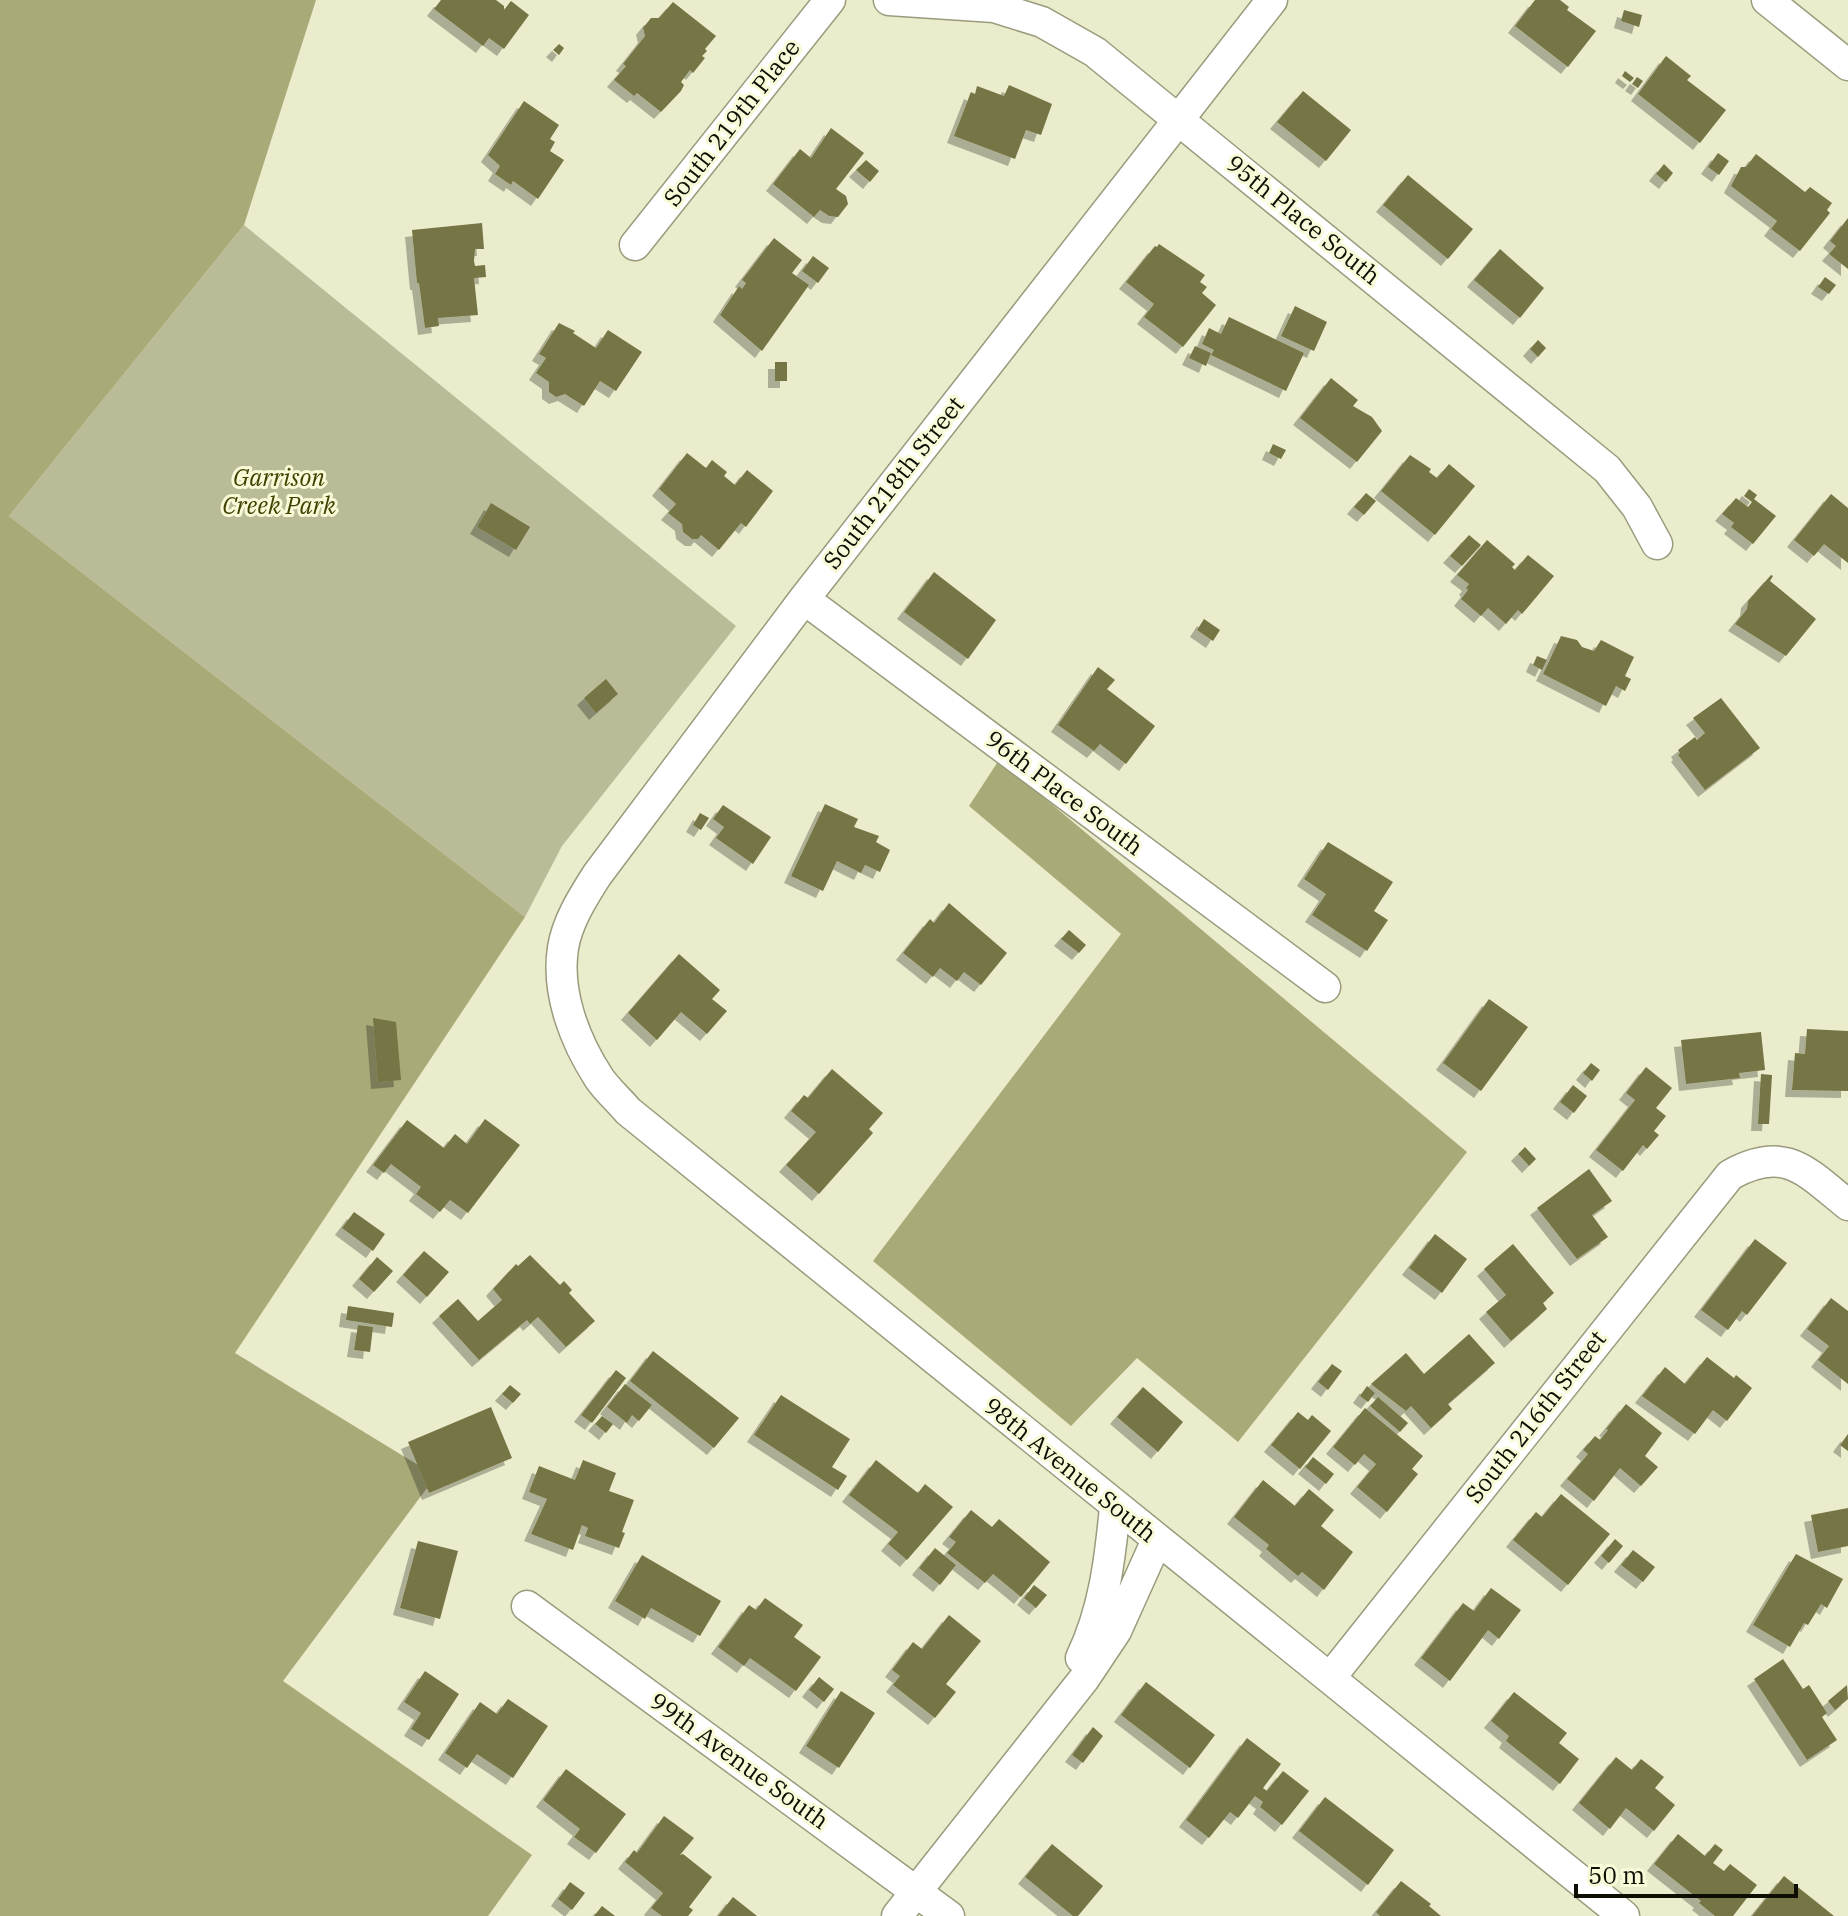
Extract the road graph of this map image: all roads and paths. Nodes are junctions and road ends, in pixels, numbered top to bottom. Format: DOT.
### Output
graph roads {
  1 [pos="830,0"];
  2 [pos="889,0"];
  3 [pos="1272,0"];
  4 [pos="1767,0"];
  5 [pos="1848,65"];
  6 [pos="1178,118"];
  7 [pos="635,245"];
  8 [pos="1657,544"];
  9 [pos="804,599"];
  10 [pos="1325,987"];
  11 [pos="563,989"];
  12 [pos="1848,1205"];
  13 [pos="1115,1507"];
  14 [pos="1157,1540"];
  15 [pos="527,1606"];
  16 [pos="1330,1678"];
  17 [pos="1037,1737"];
  18 [pos="917,1890"];
  19 [pos="897,1916"];
  20 [pos="949,1916"];
  21 [pos="1624,1916"];
  1 -- 7 [label="street, South 219th Place"];
  2 -- 6 [label="street, 95th Place South"];
  3 -- 6 [label="street, South 218th Street"];
  4 -- 5 [label="street"];
  6 -- 8 [label="street, 95th Place South"];
  6 -- 9 [label="street, South 218th Street"];
  9 -- 10 [label="street, 96th Place South"];
  9 -- 11 [label="street, South 218th Street"];
  11 -- 13 [label="street, 98th Avenue South"];
  12 -- 16 [label="street, South 216th Street"];
  13 -- 14 [label="street, 98th Avenue South"];
  13 -- 17 [label="street"];
  14 -- 16 [label="street, 98th Avenue South"];
  14 -- 17 [label="street"];
  15 -- 18 [label="street, 99th Avenue South"];
  16 -- 21 [label="street, 98th Avenue South"];
  17 -- 18 [label="street"];
  18 -- 19 [label="street"];
  18 -- 20 [label="street, 99th Avenue South"];
}
